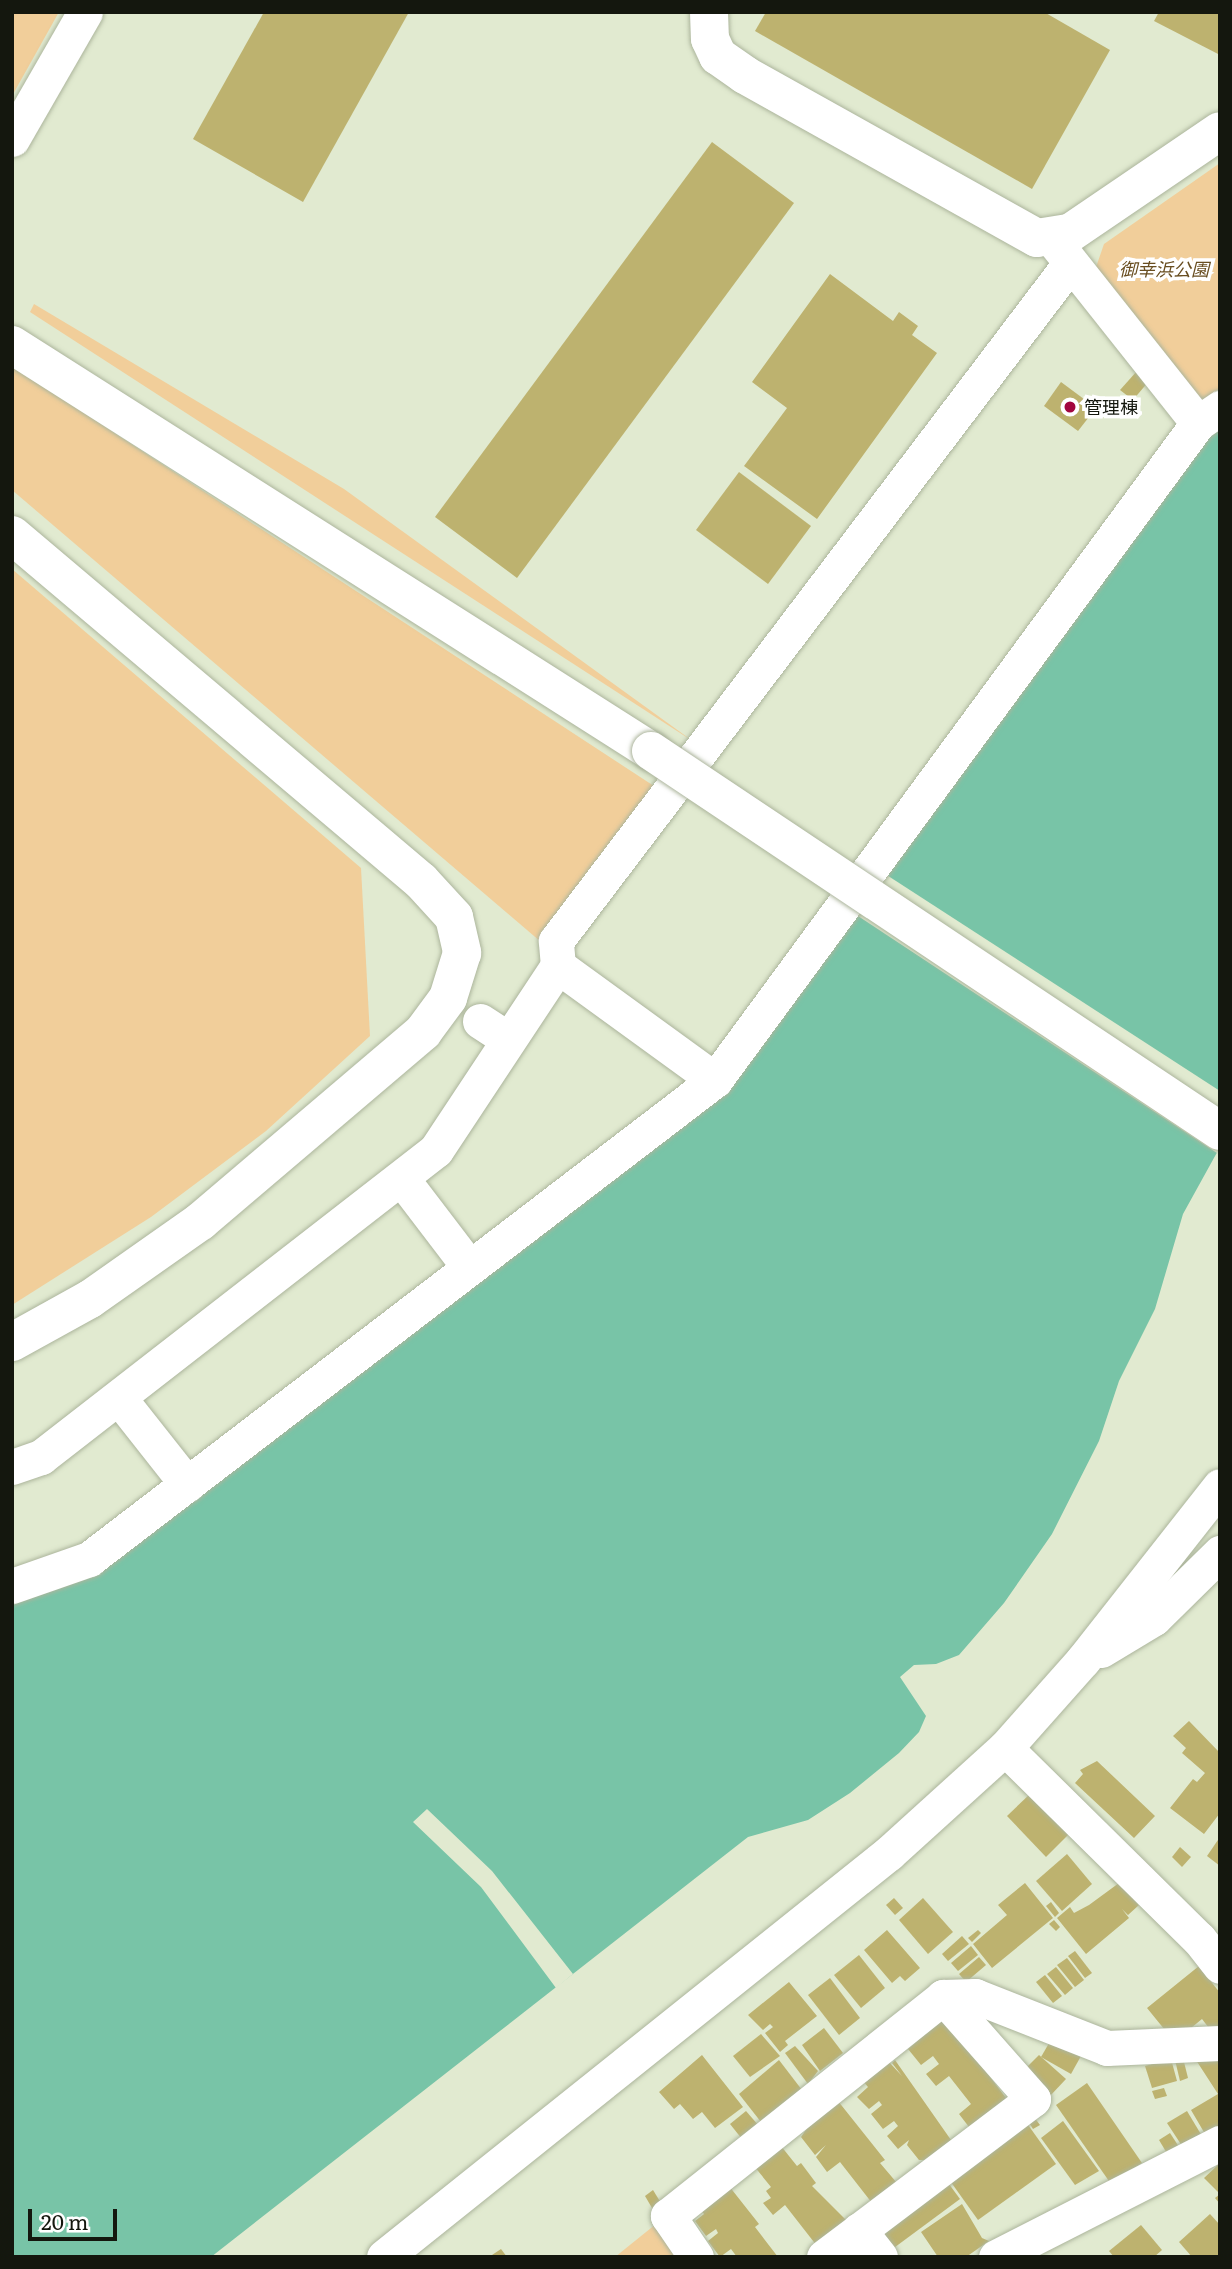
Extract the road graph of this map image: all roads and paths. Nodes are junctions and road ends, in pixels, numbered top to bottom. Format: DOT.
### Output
graph roads {
  1 [pos="85,12"];
  2 [pos="709,12"];
  3 [pos="1220,131"];
  4 [pos="12,139"];
  5 [pos="1061,252"];
  6 [pos="12,345"];
  7 [pos="1209,416"];
  8 [pos="12,535"];
  9 [pos="558,966"];
  10 [pos="715,1080"];
  11 [pos="1220,1130"];
  12 [pos="402,1179"];
  13 [pos="469,1267"];
  14 [pos="12,1342"];
  15 [pos="119,1398"];
  16 [pos="12,1467"];
  17 [pos="187,1484"];
  18 [pos="1220,1486"];
  19 [pos="1220,1553"];
  20 [pos="12,1586"];
  21 [pos="1083,1660"];
  22 [pos="1005,1748"];
  23 [pos="1220,1966"];
  24 [pos="943,1997"];
  25 [pos="1220,2043"];
  26 [pos="1220,2143"];
  27 [pos="870,2244"];
  28 [pos="384,2257"];
  29 [pos="696,2257"];
  30 [pos="824,2257"];
  31 [pos="996,2257"];
  1 -- 4 [label="street"];
  2 -- 5 [label="street"];
  3 -- 5 [label="street"];
  5 -- 7 [label="street"];
  5 -- 9 [label="street"];
  6 -- 11 [label="street, bridge"];
  7 -- 10 [label="street"];
  8 -- 14 [label="street"];
  9 -- 10 [label="street"];
  9 -- 12 [label="street"];
  10 -- 13 [label="street"];
  12 -- 13 [label="street"];
  12 -- 15 [label="street"];
  13 -- 17 [label="street"];
  15 -- 16 [label="street"];
  15 -- 17 [label="street"];
  17 -- 20 [label="street"];
  18 -- 21 [label="street"];
  19 -- 21 [label="street"];
  21 -- 22 [label="street"];
  22 -- 23 [label="street"];
  22 -- 28 [label="street"];
  24 -- 25 [label="street"];
  24 -- 27 [label="street"];
  24 -- 29 [label="street"];
  26 -- 31 [label="street"];
  27 -- 30 [label="street"];
}
